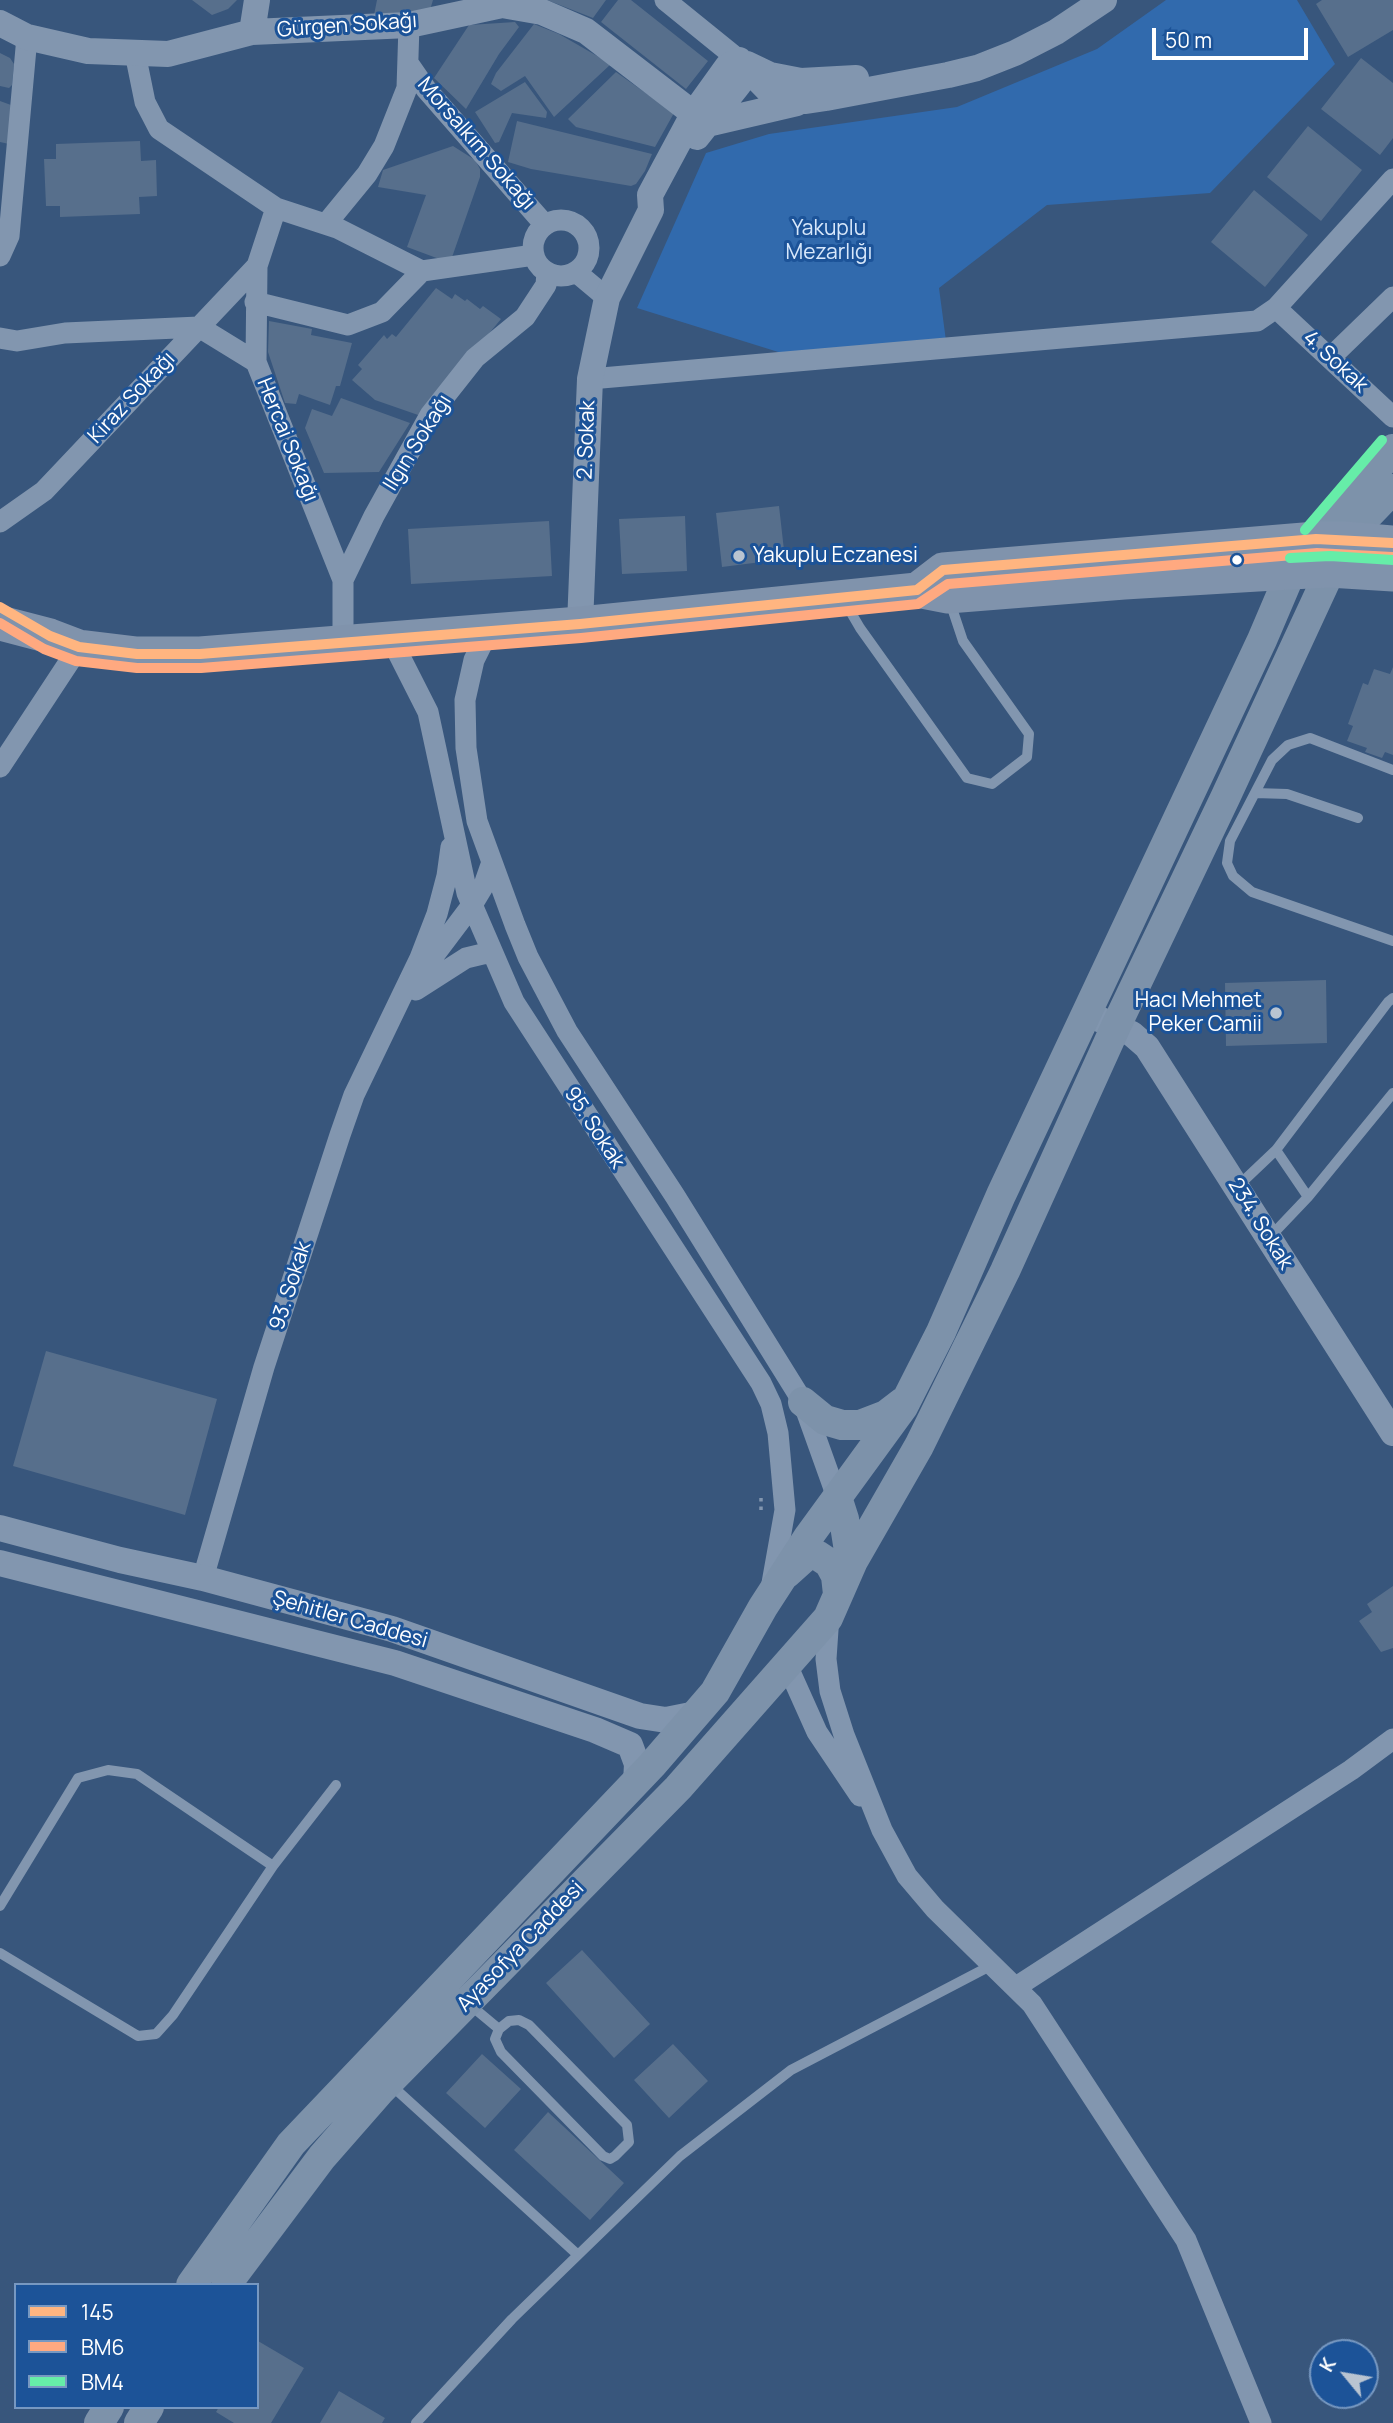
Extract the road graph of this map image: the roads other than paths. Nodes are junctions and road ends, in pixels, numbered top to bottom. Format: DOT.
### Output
graph roads {
  1 [pos="257,0"];
  2 [pos="665,0"];
  3 [pos="1080,0"];
  4 [pos="1104,0"];
  5 [pos="0,23"];
  6 [pos="409,25"];
  7 [pos="252,32"];
  8 [pos="27,37"];
  9 [pos="135,53"];
  10 [pos="738,60"];
  11 [pos="408,63"];
  12 [pos="806,101"];
  13 [pos="700,119"];
  14 [pos="1393,179"];
  15 [pos="276,208"];
  16 [pos="327,224"];
  17 [pos="545,225"];
  18 [pos="5,234"];
  19 [pos="0,256"];
  20 [pos="540,263"];
  21 [pos="257,266"];
  22 [pos="422,271"];
  23 [pos="576,272"];
  24 [pos="1393,297"];
  25 [pos="607,298"];
  26 [pos="255,302"];
  27 [pos="1276,308"];
  28 [pos="199,327"];
  29 [pos="0,338"];
  30 [pos="1330,358"];
  31 [pos="256,362"];
  32 [pos="590,379"];
  33 [pos="1393,416"];
  34 [pos="1393,449"];
  35 [pos="1393,489"];
  36 [pos="0,523"];
  37 [pos="1393,543"];
  38 [pos="1330,550"];
  39 [pos="1291,572"];
  40 [pos="1393,573"];
  41 [pos="343,580"];
  42 [pos="932,593"];
  43 [pos="843,598"];
  44 [pos="0,607"];
  45 [pos="0,623"];
  46 [pos="580,624"];
  47 [pos="489,631"];
  48 [pos="391,639"];
  49 [pos="64,642"];
  50 [pos="343,642"];
  51 [pos="0,767"];
  52 [pos="1393,770"];
  53 [pos="1255,793"];
  54 [pos="1358,818"];
  55 [pos="453,829"];
  56 [pos="492,862"];
  57 [pos="472,905"];
  58 [pos="1393,941"];
  59 [pos="491,952"];
  60 [pos="1393,998"];
  61 [pos="399,1000"];
  62 [pos="1086,1013"];
  63 [pos="1116,1026"];
  64 [pos="584,1058"];
  65 [pos="558,1073"];
  66 [pos="1393,1093"];
  67 [pos="1276,1150"];
  68 [pos="1237,1187"];
  69 [pos="1308,1197"];
  70 [pos="1269,1238"];
  71 [pos="908,1398"];
  72 [pos="803,1402"];
  73 [pos="1393,1433"];
  74 [pos="837,1497"];
  75 [pos="1,1535"];
  76 [pos="120,1560"];
  77 [pos="0,1563"];
  78 [pos="203,1578"];
  79 [pos="782,1578"];
  80 [pos="114,1592"];
  81 [pos="835,1599"];
  82 [pos="763,1607"];
  83 [pos="787,1665"];
  84 [pos="508,1670"];
  85 [pos="503,1699"];
  86 [pos="696,1714"];
  87 [pos="1393,1739"];
  88 [pos="636,1783"];
  89 [pos="336,1785"];
  90 [pos="876,1817"];
  91 [pos="273,1866"];
  92 [pos="0,1906"];
  93 [pos="0,1953"];
  94 [pos="992,1965"];
  95 [pos="1016,1987"];
  96 [pos="467,2002"];
  97 [pos="499,2029"];
  98 [pos="388,2083"];
  99 [pos="578,2255"];
  100 [pos="192,2283"];
  101 [pos="228,2283"];
  102 [pos="415,2423"];
  103 [pos="1261,2423"];
  1 -- 7 [label="street"];
  2 -- 10 [label="street"];
  3 -- 10 [label="street"];
  4 -- 12 [label="street"];
  5 -- 8 [label="street, Gürgen Sokağı"];
  6 -- 7 [label="street, Gürgen Sokağı"];
  6 -- 11 [label="street"];
  6 -- 13 [label="street, Gürgen Sokağı"];
  7 -- 9 [label="street, Gürgen Sokağı"];
  8 -- 9 [label="street, Gürgen Sokağı"];
  8 -- 18 [label="street"];
  9 -- 15 [label="street"];
  10 -- 12 [label="street"];
  10 -- 13 [label="street"];
  11 -- 16 [label="street"];
  11 -- 17 [label="street, Morsalkım Sokağı"];
  12 -- 13 [label="street"];
  13 -- 25 [label="street, 2. Sokak"];
  14 -- 27 [label="street"];
  15 -- 16 [label="street"];
  15 -- 21 [label="street"];
  16 -- 22 [label="street"];
  17 -- 20 [label="street"];
  17 -- 23 [label="street"];
  18 -- 19 [label="street"];
  20 -- 22 [label="street"];
  20 -- 23 [label="street"];
  20 -- 41 [label="street, Ilgın Sokağı"];
  21 -- 26 [label="street"];
  21 -- 28 [label="street, Kiraz Sokağı"];
  22 -- 26 [label="street"];
  23 -- 25 [label="street"];
  24 -- 30 [label="street"];
  25 -- 32 [label="street, 2. Sokak"];
  26 -- 31 [label="street"];
  27 -- 30 [label="street, 4. Sokak"];
  27 -- 32 [label="street"];
  28 -- 29 [label="street"];
  28 -- 31 [label="street, Hercai Sokağı"];
  28 -- 36 [label="street, Kiraz Sokağı"];
  30 -- 33 [label="street, 4. Sokak"];
  31 -- 41 [label="street, Hercai Sokağı"];
  32 -- 46 [label="street, 2. Sokak"];
  34 -- 38 [label="main road"];
  35 -- 38 [label="main road"];
  37 -- 38 [label="main road"];
  38 -- 39 [label="main road"];
  38 -- 40 [label="main road"];
  38 -- 42 [label="main road"];
  38 -- 63 [label="main road, Ayasofya Caddesi"];
  39 -- 42 [label="main road"];
  39 -- 62 [label="main road"];
  41 -- 50 [label="street, Ilgın Sokağı"];
  42 -- 43 [label="main road"];
  42 -- 43 [label="lane"];
  43 -- 46 [label="main road"];
  44 -- 49 [label="main road"];
  45 -- 49 [label="main road"];
  46 -- 47 [label="main road"];
  47 -- 48 [label="main road"];
  47 -- 56 [label="street, 95. Sokak"];
  48 -- 50 [label="main road"];
  48 -- 55 [label="street, 95. Sokak"];
  49 -- 50 [label="main road"];
  49 -- 51 [label="street"];
  52 -- 53 [label="lane"];
  53 -- 54 [label="lane"];
  53 -- 58 [label="lane"];
  55 -- 57 [label="street, 95. Sokak"];
  55 -- 61 [label="street"];
  56 -- 57 [label="street"];
  56 -- 64 [label="street, 95. Sokak"];
  57 -- 59 [label="street, 95. Sokak"];
  57 -- 61 [label="street"];
  59 -- 61 [label="street"];
  59 -- 65 [label="street, 95. Sokak"];
  60 -- 67 [label="lane"];
  61 -- 78 [label="street, 93. Sokak"];
  62 -- 63 [label="street, 234. Sokak"];
  62 -- 71 [label="main road"];
  63 -- 68 [label="street, 234. Sokak"];
  63 -- 81 [label="main road, Ayasofya Caddesi"];
  64 -- 65 [label="street"];
  64 -- 72 [label="street, 95. Sokak"];
  65 -- 82 [label="street, 95. Sokak"];
  66 -- 69 [label="lane"];
  67 -- 68 [label="lane"];
  67 -- 69 [label="lane"];
  68 -- 70 [label="street, 234. Sokak"];
  69 -- 70 [label="lane"];
  70 -- 73 [label="street, 234. Sokak"];
  71 -- 72 [label="main road"];
  71 -- 74 [label="main road"];
  72 -- 74 [label="street, 95. Sokak"];
  74 -- 79 [label="main road"];
  74 -- 81 [label="main road"];
  75 -- 76 [label="street, Şehitler Caddesi"];
  76 -- 78 [label="street, Şehitler Caddesi"];
  76 -- 80 [label="street"];
  77 -- 80 [label="street, Şehitler Caddesi"];
  78 -- 84 [label="street, Şehitler Caddesi"];
  79 -- 81 [label="main road"];
  79 -- 82 [label="main road"];
  80 -- 85 [label="street, Şehitler Caddesi"];
  81 -- 83 [label="main road, Ayasofya Caddesi"];
  81 -- 90 [label="street"];
  82 -- 83 [label="main road"];
  82 -- 86 [label="main road"];
  83 -- 90 [label="street"];
  83 -- 96 [label="main road, Ayasofya Caddesi"];
  84 -- 85 [label="street"];
  84 -- 86 [label="street, Şehitler Caddesi"];
  85 -- 88 [label="street, Şehitler Caddesi"];
  86 -- 88 [label="main road"];
  87 -- 95 [label="street"];
  88 -- 100 [label="main road"];
  89 -- 91 [label="lane"];
  90 -- 94 [label="street"];
  91 -- 92 [label="lane"];
  91 -- 93 [label="lane"];
  94 -- 95 [label="street"];
  94 -- 99 [label="lane"];
  95 -- 103 [label="street"];
  96 -- 97 [label="lane"];
  96 -- 98 [label="main road, Ayasofya Caddesi"];
  97 -- 97 [label="lane"];
  98 -- 99 [label="lane"];
  98 -- 101 [label="main road, Ayasofya Caddesi"];
  99 -- 102 [label="lane"];
}
